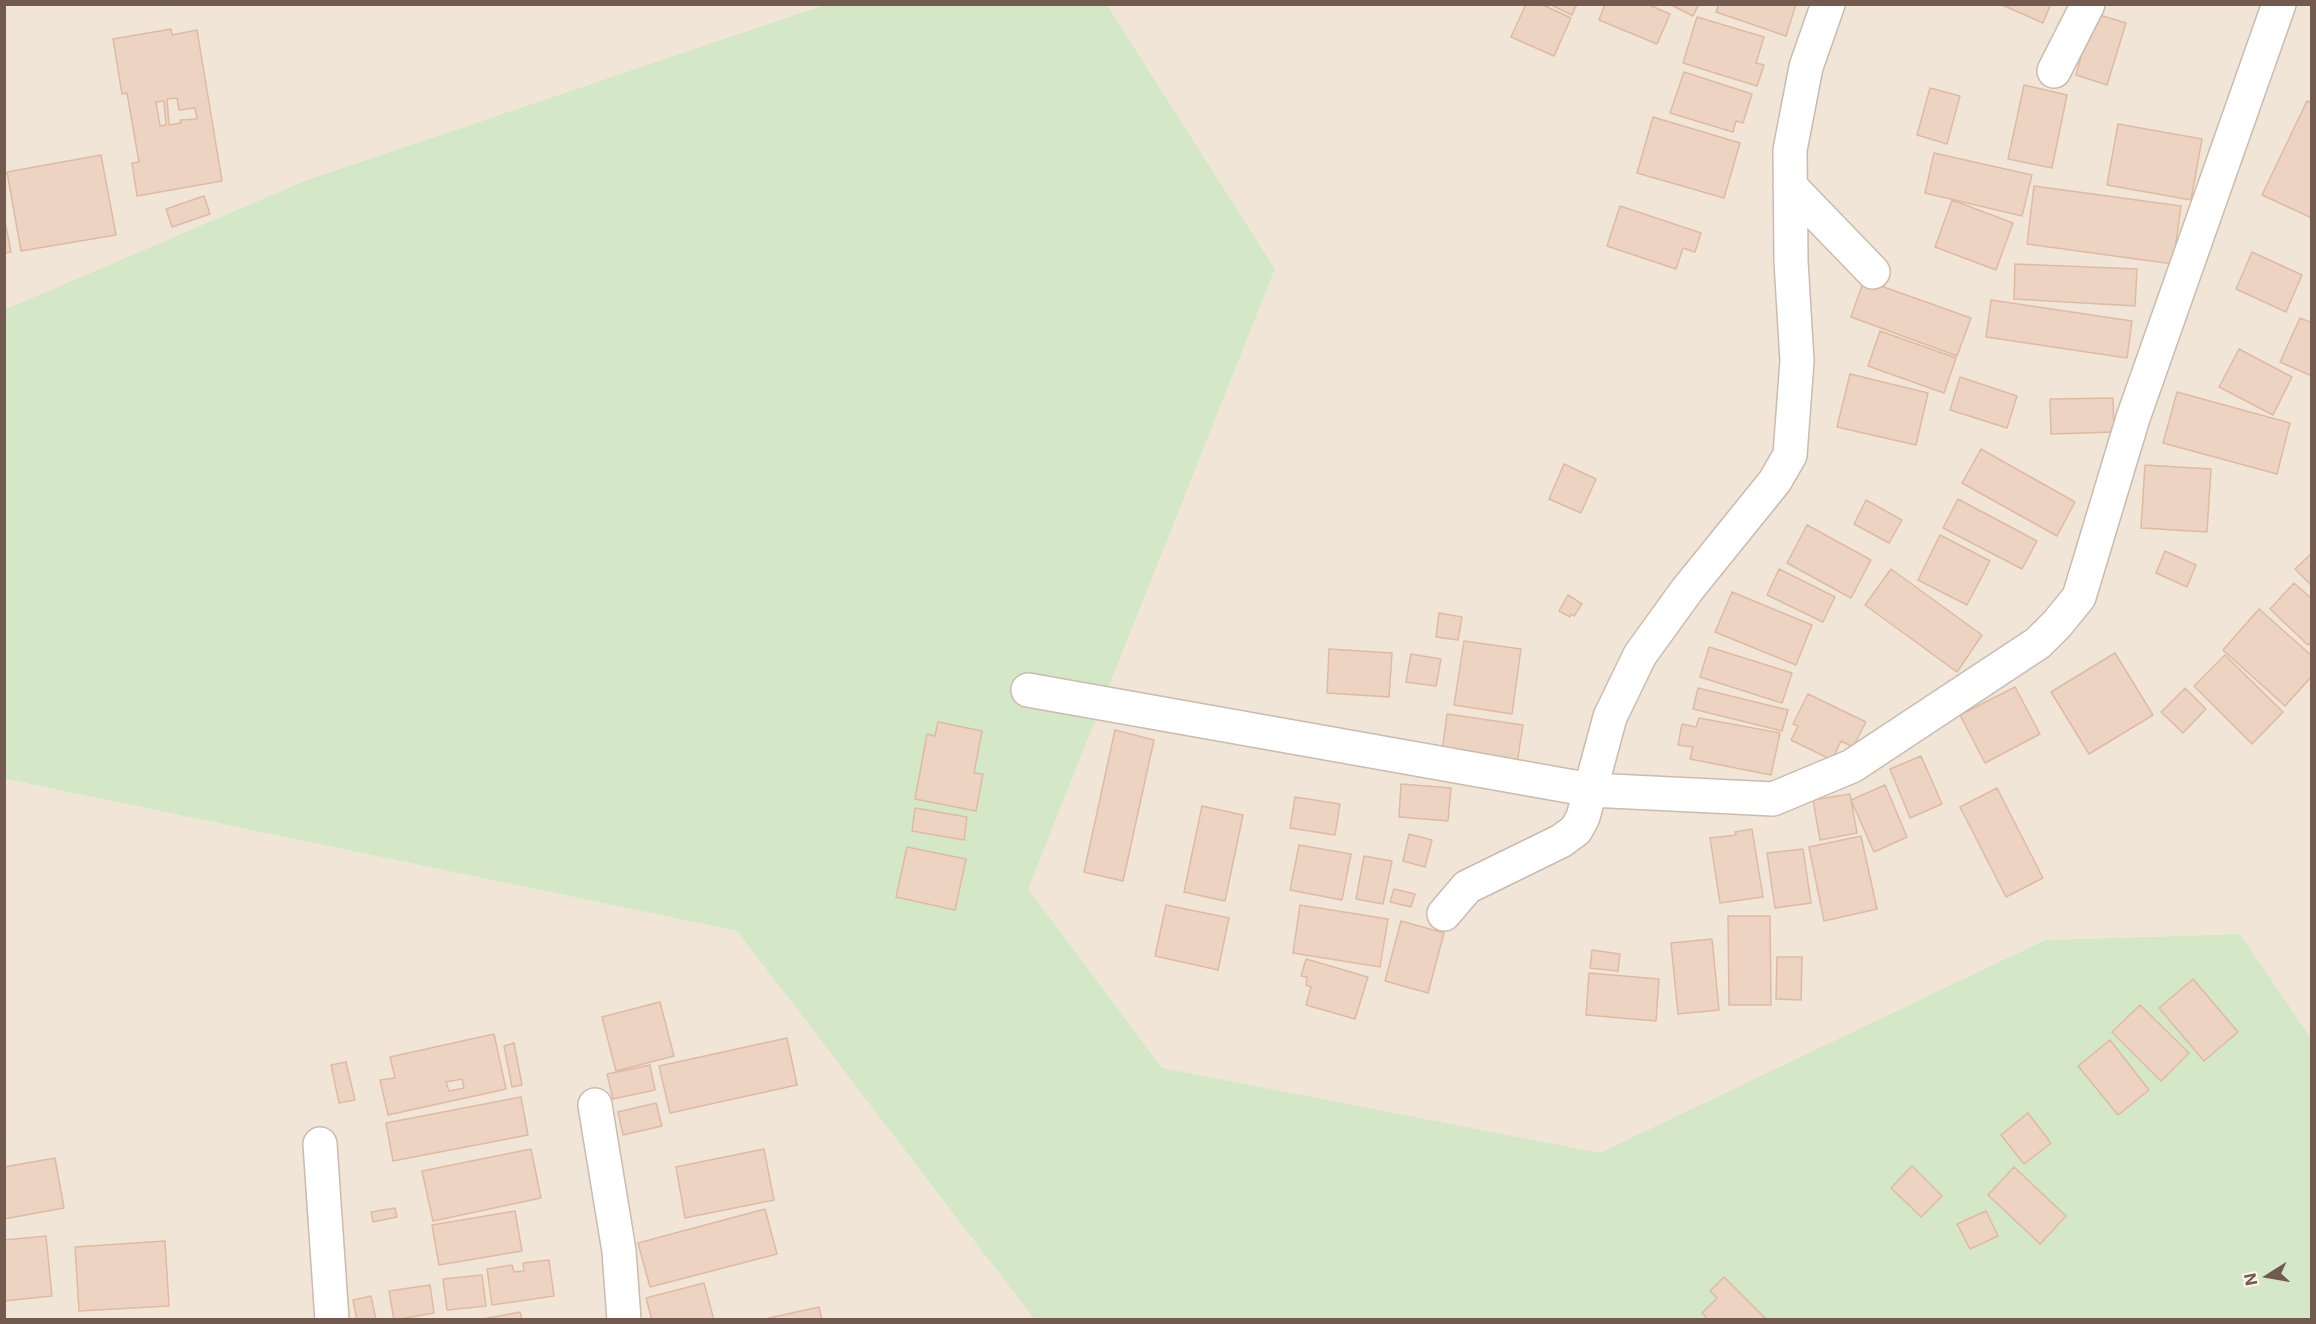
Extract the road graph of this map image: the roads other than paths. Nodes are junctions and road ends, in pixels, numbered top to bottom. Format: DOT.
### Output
graph roads {
  1 [pos="1828,4"];
  2 [pos="2088,4"];
  3 [pos="2279,4"];
  4 [pos="2055,70"];
  5 [pos="1790,186"];
  6 [pos="1874,272"];
  7 [pos="1028,690"];
  8 [pos="1591,790"];
  9 [pos="1444,914"];
  10 [pos="595,1105"];
  11 [pos="320,1144"];
  12 [pos="332,1320"];
  13 [pos="624,1320"];
  1 -- 5 [label="street"];
  2 -- 4 [label="street"];
  3 -- 8 [label="street"];
  5 -- 6 [label="street"];
  5 -- 8 [label="street"];
  7 -- 8 [label="street"];
  8 -- 9 [label="street"];
  10 -- 13 [label="street"];
  11 -- 12 [label="street"];
}
